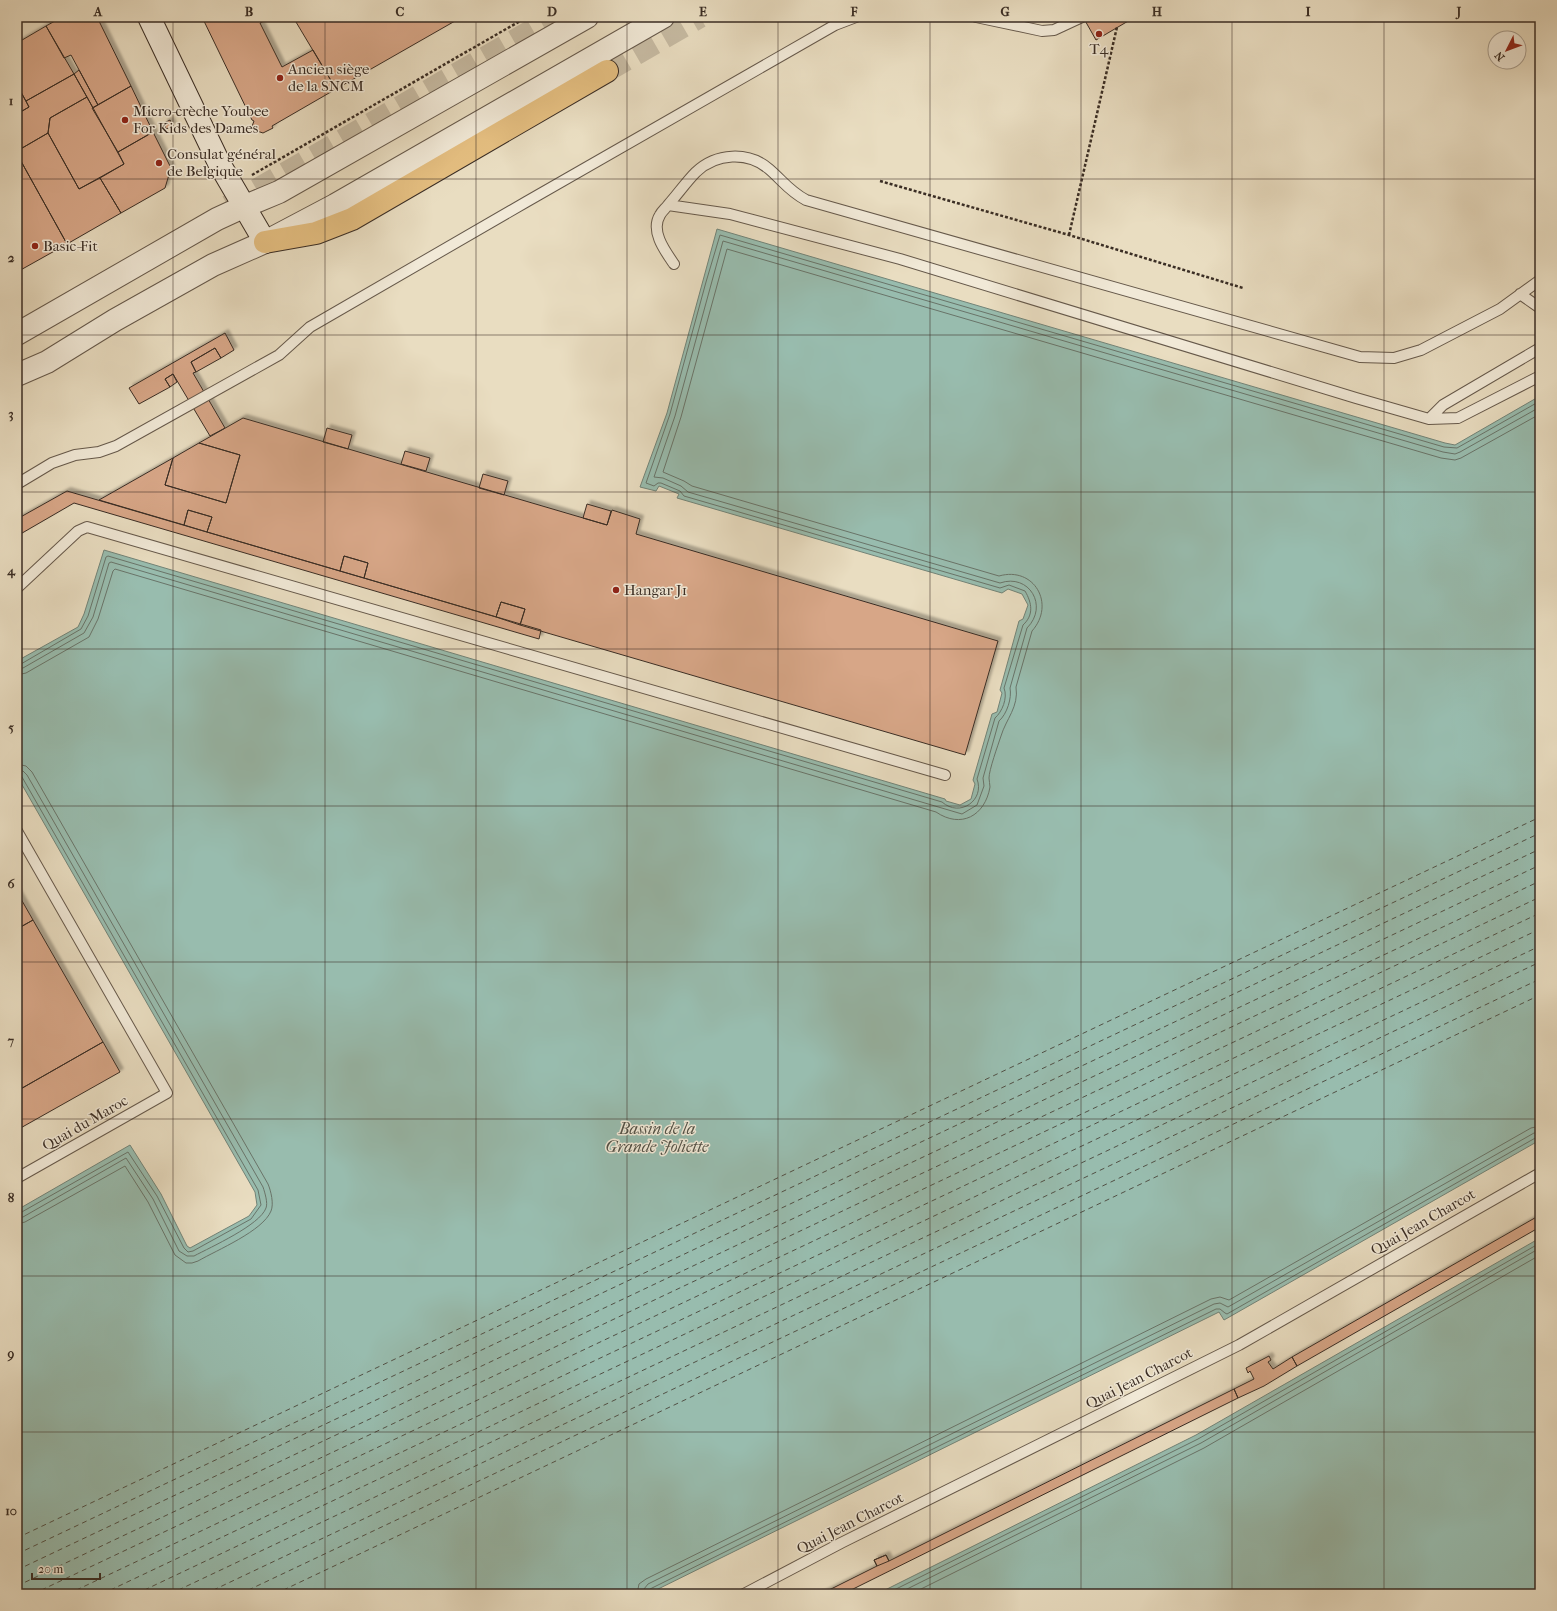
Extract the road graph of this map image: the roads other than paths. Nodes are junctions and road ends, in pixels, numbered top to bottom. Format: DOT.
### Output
graph roads {
  1 [pos="149,17"];
  2 [pos="587,17"];
  3 [pos="663,17"];
  4 [pos="856,17"];
  5 [pos="976,17"];
  6 [pos="1082,17"];
  7 [pos="607,71"];
  8 [pos="668,205"];
  9 [pos="243,207"];
  10 [pos="265,242"];
  11 [pos="674,264"];
  12 [pos="1540,280"];
  13 [pos="1520,294"];
  14 [pos="1540,308"];
  15 [pos="17,334"];
  16 [pos="1540,348"];
  17 [pos="17,375"];
  18 [pos="1540,376"];
  19 [pos="1430,419"];
  20 [pos="17,484"];
  21 [pos="17,588"];
  22 [pos="945,775"];
  23 [pos="17,831"];
  24 [pos="1540,1173"];
  25 [pos="17,1178"];
  26 [pos="744,1594"];
  1 -- 9 [label="street"];
  2 -- 9 [label="street"];
  3 -- 10 [label="street"];
  4 -- 20 [label="lane"];
  5 -- 6 [label="lane"];
  7 -- 10 [label="highway"];
  8 -- 11 [label="lane"];
  8 -- 13 [label="lane"];
  8 -- 19 [label="lane"];
  9 -- 10 [label="street"];
  9 -- 15 [label="street"];
  10 -- 17 [label="street"];
  12 -- 13 [label="lane"];
  13 -- 14 [label="lane"];
  16 -- 19 [label="lane"];
  18 -- 19 [label="lane"];
  21 -- 22 [label="lane"];
  23 -- 25 [label="lane, Quai du Maroc"];
  24 -- 26 [label="lane, Quai Jean Charcot"];
}
